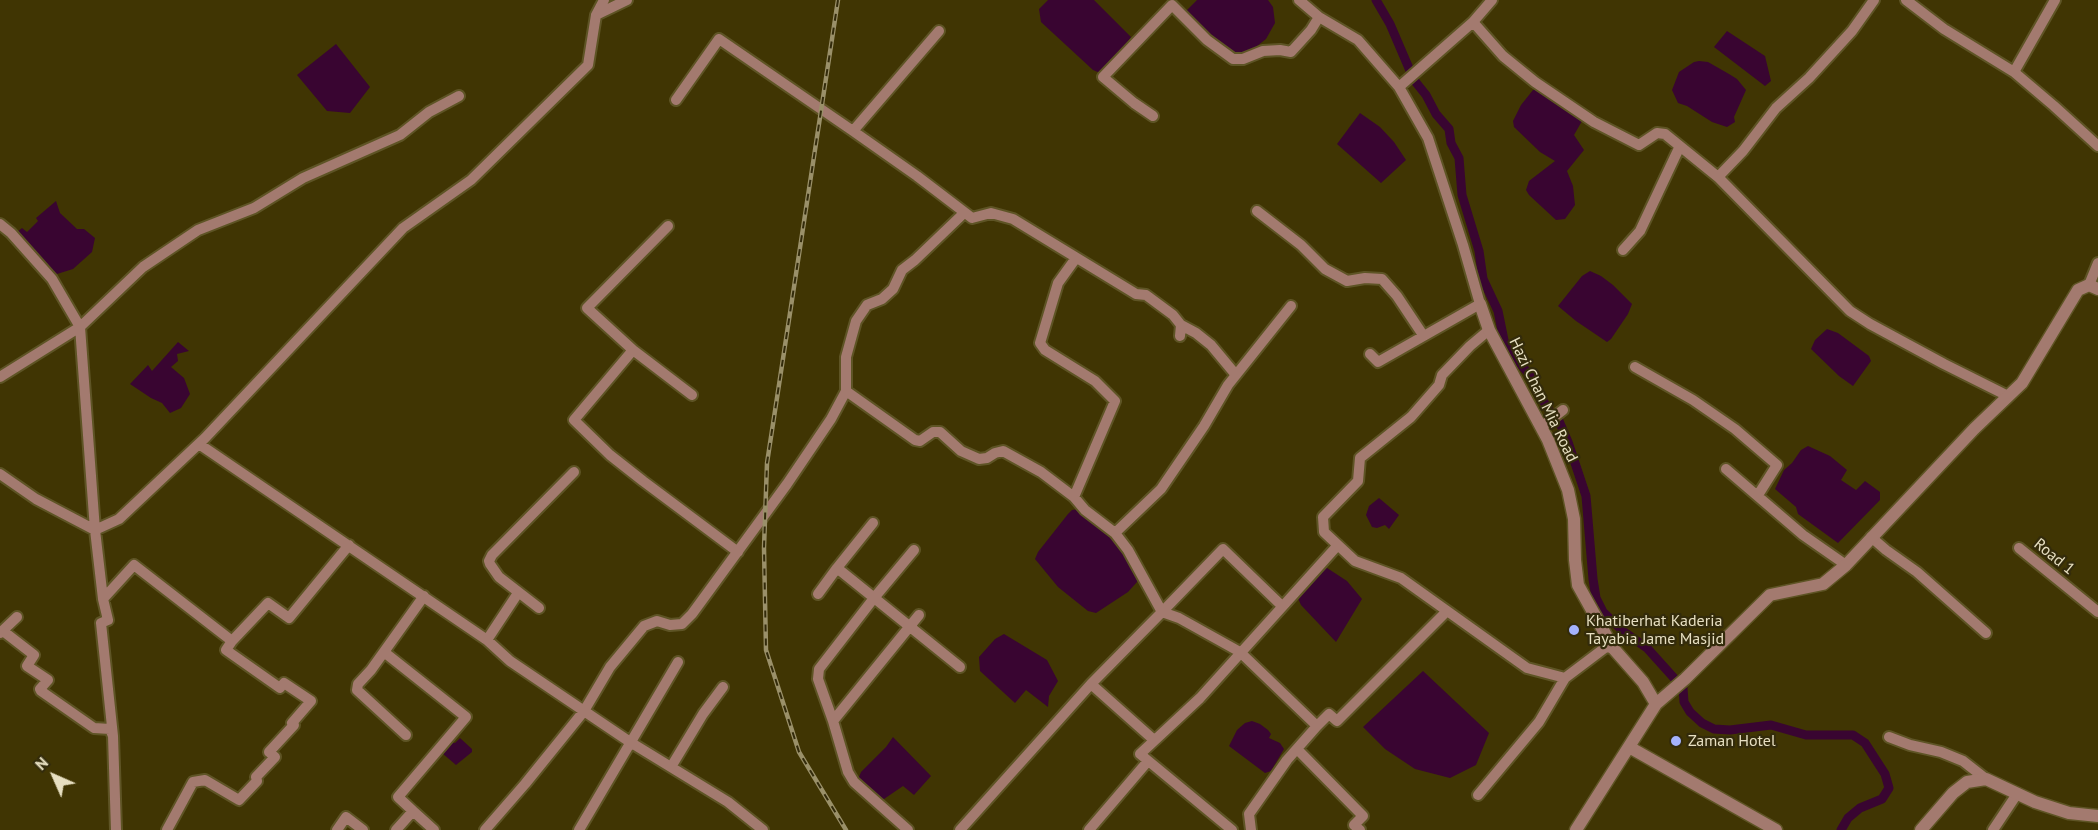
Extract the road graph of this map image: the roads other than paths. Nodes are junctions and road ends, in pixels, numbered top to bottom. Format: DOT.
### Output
graph roads {
  1 [pos="604,0"];
  2 [pos="627,0"];
  3 [pos="1299,0"];
  4 [pos="1492,0"];
  5 [pos="1874,0"];
  6 [pos="1906,0"];
  7 [pos="2055,0"];
  8 [pos="596,15"];
  9 [pos="1319,17"];
  10 [pos="1473,22"];
  11 [pos="939,31"];
  12 [pos="2014,72"];
  13 [pos="1399,87"];
  14 [pos="459,96"];
  15 [pos="676,100"];
  16 [pos="1153,116"];
  17 [pos="853,131"];
  18 [pos="1680,146"];
  19 [pos="2098,146"];
  20 [pos="1718,177"];
  21 [pos="1257,211"];
  22 [pos="964,213"];
  23 [pos="0,224"];
  24 [pos="668,226"];
  25 [pos="1623,250"];
  26 [pos="1076,258"];
  27 [pos="2098,263"];
  28 [pos="2093,287"];
  29 [pos="1480,304"];
  30 [pos="1291,306"];
  31 [pos="80,327"];
  32 [pos="1489,330"];
  33 [pos="1423,335"];
  34 [pos="633,350"];
  35 [pos="1370,354"];
  36 [pos="1635,367"];
  37 [pos="1236,375"];
  38 [pos="0,377"];
  39 [pos="846,391"];
  40 [pos="692,394"];
  41 [pos="2008,396"];
  42 [pos="1563,410"];
  43 [pos="1541,427"];
  44 [pos="199,444"];
  45 [pos="1726,469"];
  46 [pos="574,472"];
  47 [pos="0,474"];
  48 [pos="1758,495"];
  49 [pos="1074,497"];
  50 [pos="873,523"];
  51 [pos="95,530"];
  52 [pos="1115,533"];
  53 [pos="1871,537"];
  54 [pos="349,545"];
  55 [pos="1338,545"];
  56 [pos="2019,548"];
  57 [pos="914,550"];
  58 [pos="738,552"];
  59 [pos="1846,565"];
  60 [pos="837,568"];
  61 [pos="518,593"];
  62 [pos="818,594"];
  63 [pos="424,596"];
  64 [pos="874,598"];
  65 [pos="103,599"];
  66 [pos="1282,606"];
  67 [pos="539,608"];
  68 [pos="1448,611"];
  69 [pos="1162,612"];
  70 [pos="2098,612"];
  71 [pos="919,615"];
  72 [pos="17,617"];
  73 [pos="910,626"];
  74 [pos="1,632"];
  75 [pos="1986,633"];
  76 [pos="487,640"];
  77 [pos="232,641"];
  78 [pos="1613,648"];
  79 [pos="384,652"];
  80 [pos="1240,652"];
  81 [pos="678,662"];
  82 [pos="960,667"];
  83 [pos="1565,678"];
  84 [pos="1091,684"];
  85 [pos="723,687"];
  86 [pos="1656,704"];
  87 [pos="584,711"];
  88 [pos="833,721"];
  89 [pos="1317,726"];
  90 [pos="406,735"];
  91 [pos="113,736"];
  92 [pos="1889,737"];
  93 [pos="1154,740"];
  94 [pos="630,742"];
  95 [pos="1629,747"];
  96 [pos="1297,749"];
  97 [pos="1148,761"];
  98 [pos="671,767"];
  99 [pos="1986,779"];
  100 [pos="2017,794"];
  101 [pos="1478,795"];
  102 [pos="413,811"];
  103 [pos="2098,816"];
  104 [pos="116,830"];
  105 [pos="167,830"];
  106 [pos="337,830"];
  107 [pos="363,830"];
  108 [pos="396,830"];
  109 [pos="434,830"];
  110 [pos="485,830"];
  111 [pos="579,830"];
  112 [pos="763,830"];
  113 [pos="908,830"];
  114 [pos="960,830"];
  115 [pos="1089,830"];
  116 [pos="1232,830"];
  117 [pos="1251,830"];
  118 [pos="1359,830"];
  119 [pos="1576,830"];
  120 [pos="1776,830"];
  121 [pos="1921,830"];
  122 [pos="1993,830"];
  1 -- 8 [label="street"];
  2 -- 8 [label="street"];
  3 -- 9 [label="street"];
  4 -- 10 [label="street"];
  5 -- 20 [label="street"];
  6 -- 12 [label="street"];
  7 -- 12 [label="street"];
  8 -- 44 [label="street"];
  9 -- 13 [label="street"];
  9 -- 16 [label="street"];
  10 -- 13 [label="street"];
  10 -- 18 [label="street"];
  11 -- 17 [label="street"];
  12 -- 19 [label="street"];
  13 -- 29 [label="street"];
  14 -- 31 [label="street"];
  15 -- 17 [label="street"];
  17 -- 22 [label="street"];
  18 -- 20 [label="street"];
  18 -- 25 [label="street"];
  20 -- 41 [label="street"];
  21 -- 33 [label="street"];
  22 -- 26 [label="street"];
  22 -- 39 [label="street"];
  23 -- 31 [label="street"];
  24 -- 34 [label="street"];
  26 -- 37 [label="street"];
  26 -- 49 [label="street"];
  27 -- 28 [label="street"];
  28 -- 41 [label="street"];
  29 -- 32 [label="street, Hazi Chan Mia Road"];
  29 -- 33 [label="street"];
  30 -- 37 [label="street"];
  31 -- 38 [label="street"];
  31 -- 51 [label="street"];
  32 -- 43 [label="street, Hazi Chan Mia Road"];
  32 -- 55 [label="street"];
  33 -- 35 [label="street"];
  34 -- 40 [label="street"];
  34 -- 58 [label="street"];
  36 -- 48 [label="street"];
  37 -- 52 [label="street"];
  39 -- 49 [label="street"];
  39 -- 58 [label="street"];
  41 -- 53 [label="street"];
  42 -- 43 [label="street"];
  43 -- 78 [label="street, Hazi Chan Mia Road"];
  44 -- 51 [label="street"];
  44 -- 54 [label="street"];
  45 -- 48 [label="street"];
  46 -- 61 [label="street"];
  47 -- 51 [label="street"];
  48 -- 59 [label="street"];
  49 -- 52 [label="street"];
  50 -- 60 [label="street"];
  51 -- 65 [label="street"];
  52 -- 69 [label="street"];
  53 -- 59 [label="street"];
  53 -- 75 [label="street"];
  54 -- 63 [label="street"];
  54 -- 77 [label="street"];
  55 -- 66 [label="street"];
  55 -- 68 [label="street"];
  56 -- 70 [label="street, Road 1"];
  57 -- 64 [label="street"];
  58 -- 87 [label="street"];
  59 -- 86 [label="street"];
  60 -- 62 [label="street"];
  60 -- 64 [label="street"];
  61 -- 67 [label="street"];
  61 -- 76 [label="street"];
  63 -- 76 [label="street"];
  63 -- 79 [label="street"];
  64 -- 73 [label="street"];
  64 -- 88 [label="street"];
  65 -- 77 [label="street"];
  65 -- 91 [label="street"];
  66 -- 69 [label="street"];
  66 -- 80 [label="street"];
  68 -- 83 [label="street"];
  68 -- 89 [label="street"];
  69 -- 80 [label="street"];
  69 -- 84 [label="street"];
  71 -- 73 [label="street"];
  72 -- 74 [label="street"];
  73 -- 82 [label="street"];
  73 -- 88 [label="street"];
  74 -- 91 [label="street"];
  76 -- 87 [label="street"];
  77 -- 105 [label="street"];
  78 -- 83 [label="street"];
  78 -- 86 [label="street, Hazi Chan Mia Road"];
  79 -- 90 [label="street"];
  79 -- 102 [label="street"];
  80 -- 89 [label="street"];
  80 -- 93 [label="street"];
  81 -- 94 [label="street"];
  83 -- 101 [label="street"];
  84 -- 93 [label="street"];
  84 -- 114 [label="street"];
  85 -- 98 [label="street"];
  86 -- 95 [label="street"];
  87 -- 94 [label="street"];
  87 -- 110 [label="street"];
  88 -- 113 [label="street"];
  89 -- 96 [label="street"];
  91 -- 104 [label="street"];
  92 -- 99 [label="street"];
  93 -- 97 [label="street"];
  94 -- 98 [label="street"];
  94 -- 111 [label="street"];
  95 -- 119 [label="street"];
  95 -- 120 [label="street"];
  96 -- 117 [label="street"];
  96 -- 118 [label="street"];
  97 -- 115 [label="street"];
  97 -- 116 [label="street"];
  98 -- 112 [label="street"];
  99 -- 100 [label="street"];
  99 -- 121 [label="street"];
  100 -- 103 [label="street"];
  100 -- 122 [label="street"];
  102 -- 108 [label="street"];
  102 -- 109 [label="street"];
  106 -- 107 [label="street"];
}
